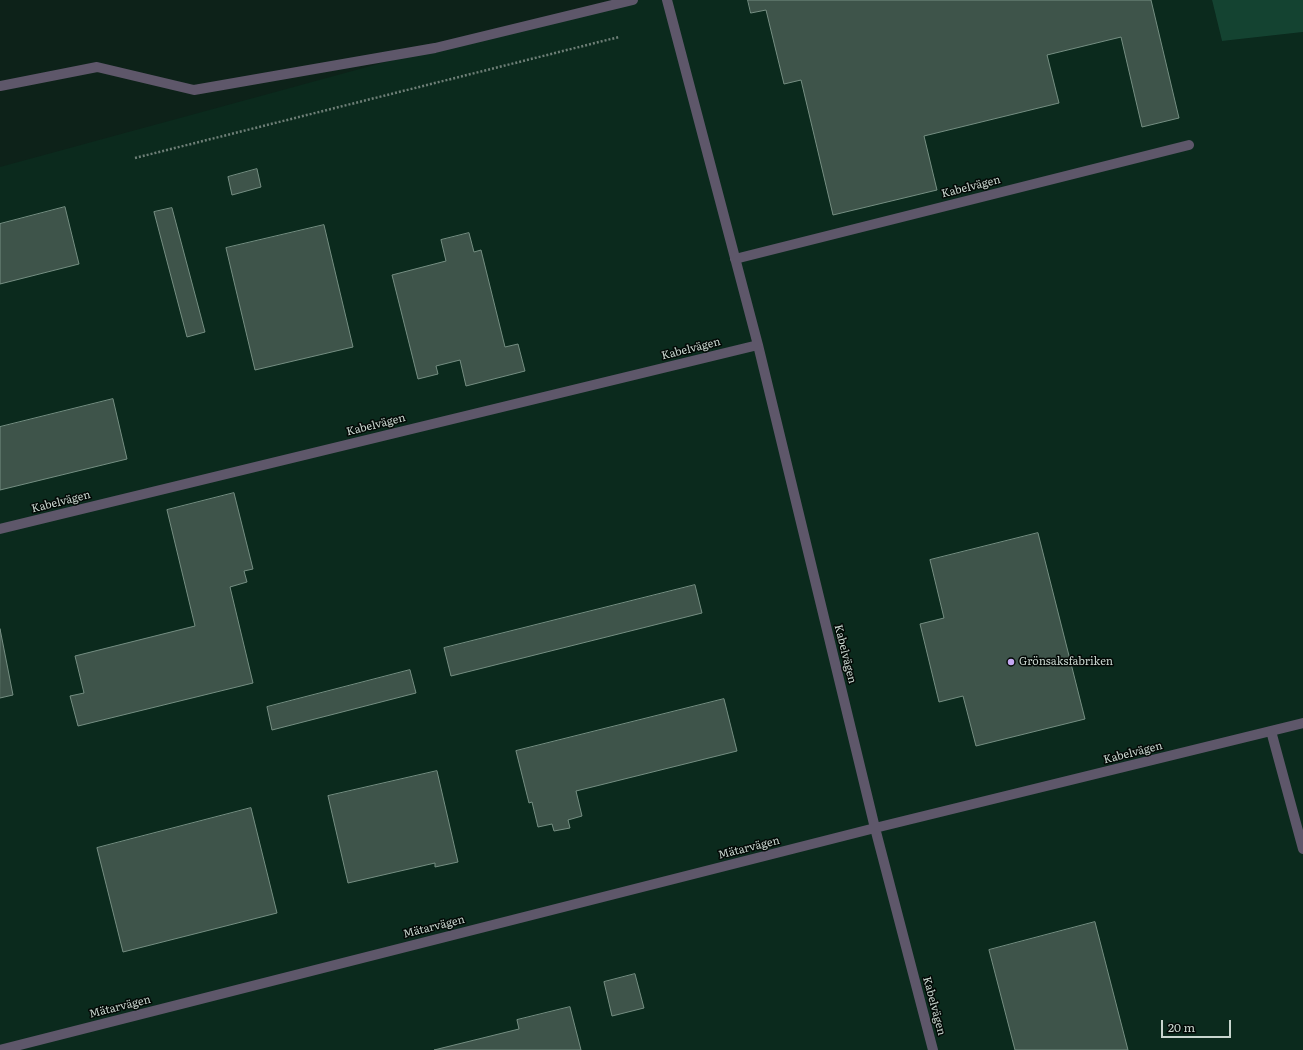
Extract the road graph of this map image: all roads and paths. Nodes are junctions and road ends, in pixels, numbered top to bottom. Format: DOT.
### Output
graph roads {
  1 [pos="633,0"];
  2 [pos="667,0"];
  3 [pos="619,37"];
  4 [pos="0,86"];
  5 [pos="1189,145"];
  6 [pos="135,158"];
  7 [pos="735,259"];
  8 [pos="758,345"];
  9 [pos="0,529"];
  10 [pos="1303,723"];
  11 [pos="1271,731"];
  12 [pos="875,828"];
  13 [pos="1303,849"];
  14 [pos="0,1050"];
  15 [pos="933,1050"];
  1 -- 4 [label="street"];
  2 -- 7 [label="street, Kabelvägen"];
  3 -- 6 [label="path"];
  5 -- 7 [label="street, Kabelvägen"];
  7 -- 8 [label="street, Kabelvägen"];
  8 -- 9 [label="street, Kabelvägen"];
  8 -- 12 [label="street, Kabelvägen"];
  10 -- 11 [label="street, Kabelvägen"];
  11 -- 12 [label="street, Kabelvägen"];
  11 -- 13 [label="street"];
  12 -- 14 [label="street, Mätarvägen"];
  12 -- 15 [label="street, Kabelvägen"];
}
